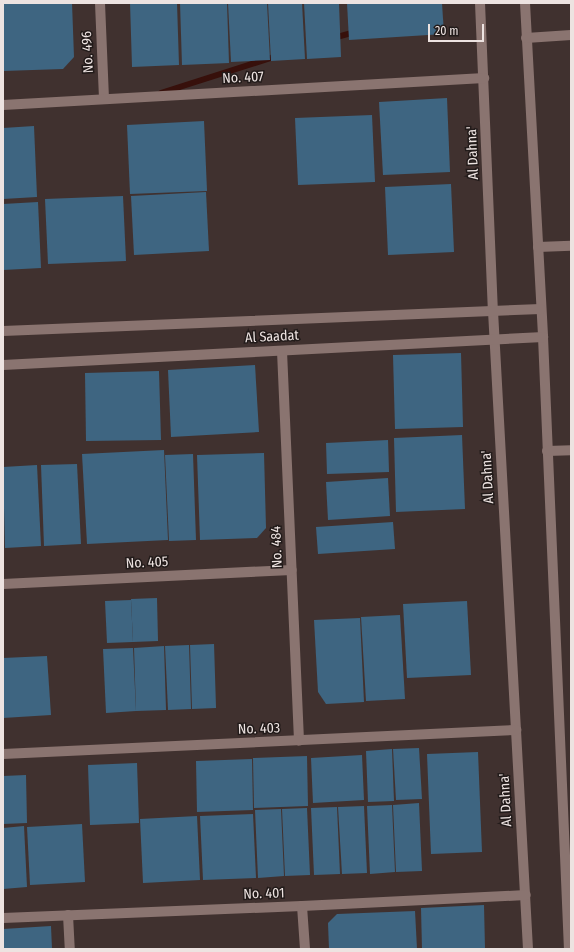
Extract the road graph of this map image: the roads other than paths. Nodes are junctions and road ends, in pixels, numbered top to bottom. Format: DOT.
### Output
graph roads {
  1 [pos="100,3"];
  2 [pos="480,3"];
  3 [pos="525,3"];
  4 [pos="571,35"];
  5 [pos="526,38"];
  6 [pos="484,78"];
  7 [pos="104,99"];
  8 [pos="3,105"];
  9 [pos="571,246"];
  10 [pos="538,247"];
  11 [pos="541,309"];
  12 [pos="493,311"];
  13 [pos="3,331"];
  14 [pos="543,337"];
  15 [pos="494,339"];
  16 [pos="282,350"];
  17 [pos="3,365"];
  18 [pos="571,450"];
  19 [pos="547,451"];
  20 [pos="292,570"];
  21 [pos="3,584"];
  22 [pos="516,730"];
  23 [pos="299,741"];
  24 [pos="3,754"];
  25 [pos="526,894"];
  26 [pos="302,906"];
  27 [pos="68,915"];
  28 [pos="3,918"];
  29 [pos="70,949"];
  30 [pos="304,949"];
  31 [pos="528,949"];
  32 [pos="569,949"];
  1 -- 7 [label="street, No. 496"];
  2 -- 6 [label="street, Al Dahna'"];
  3 -- 5 [label="street"];
  4 -- 5 [label="street"];
  5 -- 10 [label="street"];
  6 -- 7 [label="street, No. 407"];
  6 -- 12 [label="street, Al Dahna'"];
  7 -- 8 [label="street, No. 407"];
  9 -- 10 [label="street"];
  10 -- 11 [label="street"];
  11 -- 12 [label="street, Al Saadat"];
  11 -- 14 [label="street"];
  12 -- 13 [label="street, Al Saadat"];
  12 -- 15 [label="street, Al Dahna'"];
  14 -- 15 [label="street, Al Saadat"];
  14 -- 19 [label="street"];
  15 -- 16 [label="street, Al Saadat"];
  15 -- 22 [label="street, Al Dahna'"];
  16 -- 17 [label="street, Al Saadat"];
  16 -- 20 [label="street, No. 484"];
  18 -- 19 [label="street"];
  19 -- 32 [label="street"];
  20 -- 21 [label="street, No. 405"];
  20 -- 23 [label="street, No. 484"];
  22 -- 23 [label="street, No. 403"];
  22 -- 25 [label="street, Al Dahna'"];
  23 -- 24 [label="street, No. 403"];
  25 -- 26 [label="street, No. 401"];
  25 -- 31 [label="street, Al Dahna'"];
  26 -- 27 [label="street, No. 401"];
  26 -- 30 [label="street"];
  27 -- 28 [label="street, No. 401"];
  27 -- 29 [label="street"];
}
